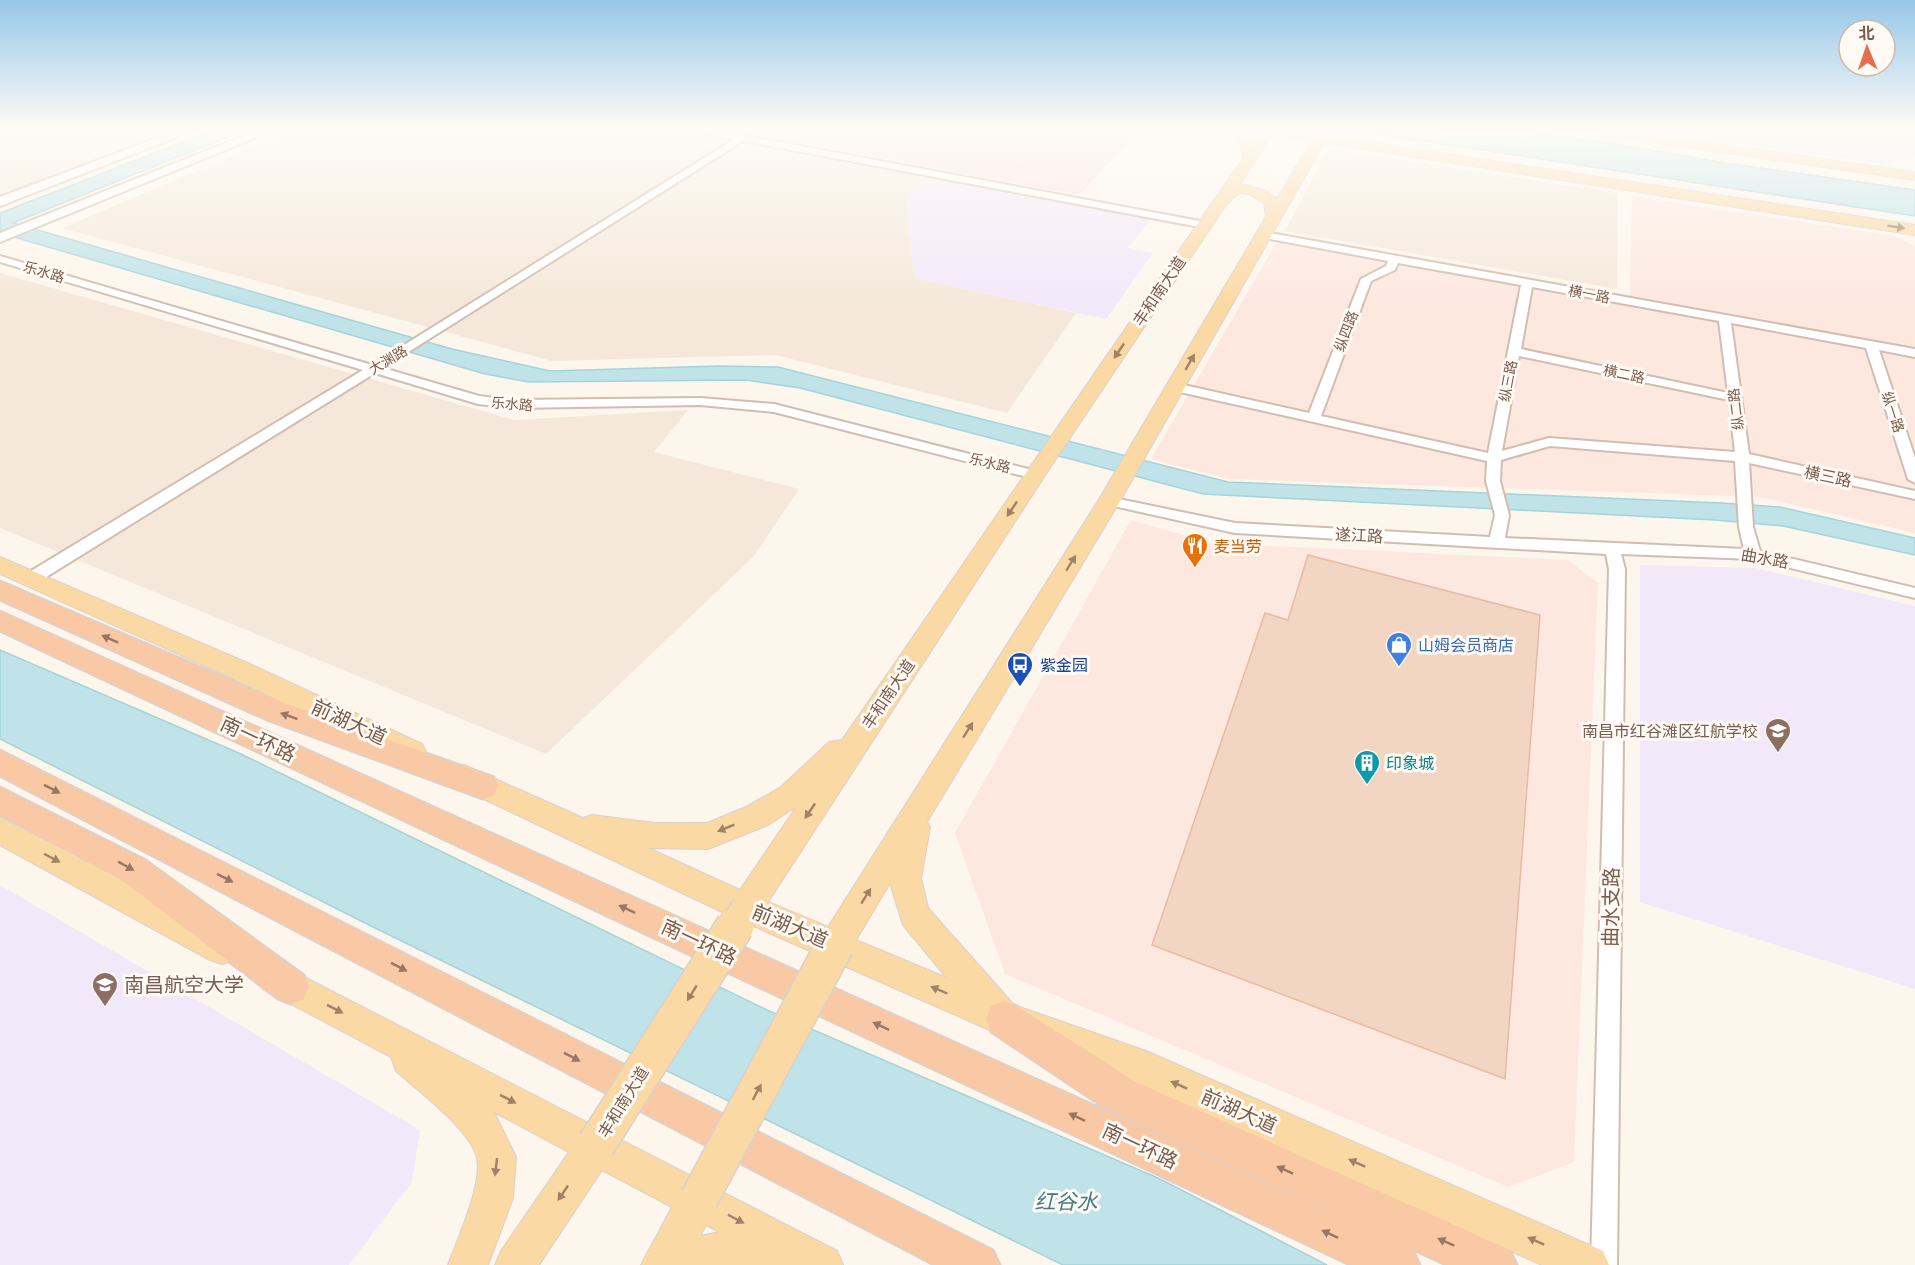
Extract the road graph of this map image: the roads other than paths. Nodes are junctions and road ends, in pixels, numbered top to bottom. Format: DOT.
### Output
graph roads {
  1 [pos="37,188"];
  2 [pos="124,188"];
  3 [pos="662,188"];
  4 [pos="1008,188"];
  5 [pos="1229,188"];
  6 [pos="1291,188"];
  7 [pos="1639,188"];
  8 [pos="0,202"];
  9 [pos="1216,207"];
  10 [pos="1274,218"];
  11 [pos="1205,225"];
  12 [pos="1915,230"];
  13 [pos="1264,235"];
  14 [pos="1,237"];
  15 [pos="1395,257"];
  16 [pos="0,259"];
  17 [pos="1527,282"];
  18 [pos="1725,319"];
  19 [pos="1871,345"];
  20 [pos="1514,351"];
  21 [pos="1915,353"];
  22 [pos="372,370"];
  23 [pos="1175,387"];
  24 [pos="1735,398"];
  25 [pos="1313,418"];
  26 [pos="1742,457"];
  27 [pos="1494,458"];
  28 [pos="1039,467"];
  29 [pos="1915,479"];
  30 [pos="1915,495"];
  31 [pos="1109,501"];
  32 [pos="1497,542"];
  33 [pos="1612,549"];
  34 [pos="1753,554"];
  35 [pos="0,565"];
  36 [pos="32,578"];
  37 [pos="0,590"];
  38 [pos="1915,592"];
  39 [pos="0,621"];
  40 [pos="872,719"];
  41 [pos="0,762"];
  42 [pos="483,786"];
  43 [pos="0,800"];
  44 [pos="919,810"];
  45 [pos="568,825"];
  46 [pos="0,830"];
  47 [pos="746,908"];
  48 [pos="836,945"];
  49 [pos="291,987"];
  50 [pos="1004,1019"];
  51 [pos="379,1032"];
  52 [pos="596,1145"];
  53 [pos="699,1199"];
  54 [pos="1392,1248"];
  55 [pos="468,1265"];
  56 [pos="515,1265"];
  57 [pos="661,1265"];
  58 [pos="688,1265"];
  59 [pos="796,1265"];
  60 [pos="823,1265"];
  61 [pos="978,1265"];
  62 [pos="1495,1265"];
  63 [pos="1589,1265"];
  64 [pos="1604,1265"];
  1 -- 8 [label="main road"];
  2 -- 14 [label="main road"];
  3 -- 22 [label="street, 大渊路"];
  4 -- 11 [label="street"];
  5 -- 9 [label="main road, 丰和南大道"];
  6 -- 10 [label="main road"];
  7 -- 12 [label="main road, one-way"];
  9 -- 10 [label="main road"];
  9 -- 11 [label="main road, 丰和南大道"];
  10 -- 13 [label="main road"];
  11 -- 28 [label="main road, 丰和南大道, one-way"];
  13 -- 15 [label="street, 横一路"];
  23 -- 13 [label="main road, one-way"];
  15 -- 17 [label="street, 横一路"];
  15 -- 25 [label="street, 纵四路"];
  16 -- 22 [label="street, 乐水路"];
  17 -- 18 [label="street, 横一路"];
  17 -- 20 [label="street, 纵三路"];
  18 -- 19 [label="street, 横一路"];
  18 -- 24 [label="street, 纵二路"];
  19 -- 21 [label="street, 横一路"];
  19 -- 29 [label="street, 纵一路"];
  20 -- 24 [label="street, 横二路"];
  20 -- 27 [label="street, 纵三路"];
  22 -- 28 [label="street, 乐水路"];
  22 -- 36 [label="street, 大渊路"];
  23 -- 25 [label="street"];
  23 -- 31 [label="main road"];
  24 -- 26 [label="street, 纵二路"];
  25 -- 27 [label="street"];
  26 -- 27 [label="street, 横三路"];
  26 -- 30 [label="street, 横三路"];
  26 -- 34 [label="street, 纵二路"];
  27 -- 32 [label="street, 纵三路"];
  28 -- 40 [label="main road, 丰和南大道, one-way"];
  31 -- 32 [label="street, 遂江路"];
  44 -- 31 [label="main road, one-way"];
  32 -- 33 [label="street, 遂江路"];
  33 -- 34 [label="street, 曲水路"];
  33 -- 64 [label="street, 曲水支路"];
  34 -- 38 [label="street, 曲水路"];
  35 -- 36 [label="main road, 前湖大道"];
  36 -- 42 [label="main road, 前湖大道"];
  42 -- 37 [label="highway, one-way"];
  54 -- 39 [label="highway, 南一环路, one-way"];
  40 -- 45 [label="main road, one-way"];
  40 -- 47 [label="main road, 丰和南大道, one-way"];
  41 -- 61 [label="highway, one-way"];
  42 -- 45 [label="main road, 前湖大道"];
  43 -- 49 [label="highway, one-way"];
  48 -- 44 [label="main road, one-way"];
  44 -- 50 [label="main road"];
  45 -- 47 [label="main road, 前湖大道"];
  46 -- 49 [label="main road, one-way"];
  47 -- 48 [label="main road, 前湖大道"];
  47 -- 52 [label="main road, 丰和南大道, one-way, bridge"];
  50 -- 48 [label="main road, 前湖大道, one-way"];
  53 -- 48 [label="main road, one-way, bridge"];
  49 -- 51 [label="main road, one-way"];
  54 -- 50 [label="highway, one-way"];
  63 -- 50 [label="main road, 前湖大道, one-way"];
  51 -- 52 [label="main road, one-way"];
  51 -- 55 [label="main road, one-way"];
  52 -- 53 [label="main road"];
  52 -- 56 [label="main road, 丰和南大道, one-way"];
  53 -- 57 [label="main road"];
  53 -- 60 [label="main road, one-way"];
  62 -- 54 [label="highway, one-way"];
  58 -- 59 [label="main road"];
}
